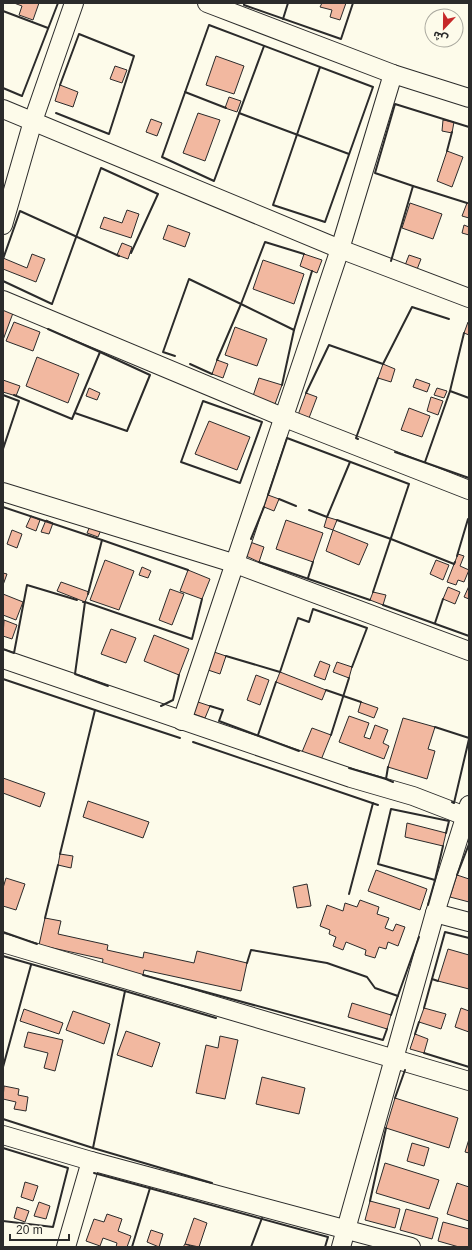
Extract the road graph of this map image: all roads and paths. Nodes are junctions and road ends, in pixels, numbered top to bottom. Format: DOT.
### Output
graph roads {
  1 [pos="74,3"];
  2 [pos="207,3"];
  3 [pos="228,7"];
  4 [pos="393,74"];
  5 [pos="469,98"];
  6 [pos="3,109"];
  7 [pos="33,121"];
  8 [pos="3,226"];
  9 [pos="340,249"];
  10 [pos="469,298"];
  11 [pos="3,300"];
  12 [pos="285,418"];
  13 [pos="469,490"];
  14 [pos="3,492"];
  15 [pos="233,564"];
  16 [pos="469,651"];
  17 [pos="3,659"];
  18 [pos="182,721"];
  19 [pos="467,810"];
  20 [pos="435,913"];
  21 [pos="469,922"];
  22 [pos="3,943"];
  23 [pos="393,1060"];
  24 [pos="469,1081"];
  25 [pos="3,1135"];
  26 [pos="90,1161"];
  27 [pos="347,1228"];
  28 [pos="66,1247"];
  29 [pos="342,1247"];
  30 [pos="411,1247"];
  1 -- 7 [label="street"];
  2 -- 3 [label="street"];
  3 -- 4 [label="street"];
  4 -- 5 [label="street"];
  4 -- 9 [label="street"];
  6 -- 7 [label="street"];
  7 -- 8 [label="street"];
  7 -- 9 [label="street"];
  9 -- 10 [label="street"];
  9 -- 12 [label="street"];
  11 -- 12 [label="street"];
  12 -- 13 [label="street"];
  12 -- 15 [label="street"];
  14 -- 15 [label="street"];
  15 -- 16 [label="street"];
  15 -- 18 [label="street"];
  17 -- 18 [label="street"];
  18 -- 19 [label="street"];
  19 -- 20 [label="street"];
  20 -- 21 [label="street"];
  20 -- 23 [label="street"];
  22 -- 23 [label="street"];
  23 -- 24 [label="street"];
  23 -- 27 [label="street"];
  25 -- 26 [label="street"];
  26 -- 27 [label="street"];
  26 -- 28 [label="street"];
  27 -- 29 [label="street"];
  27 -- 30 [label="street"];
}
